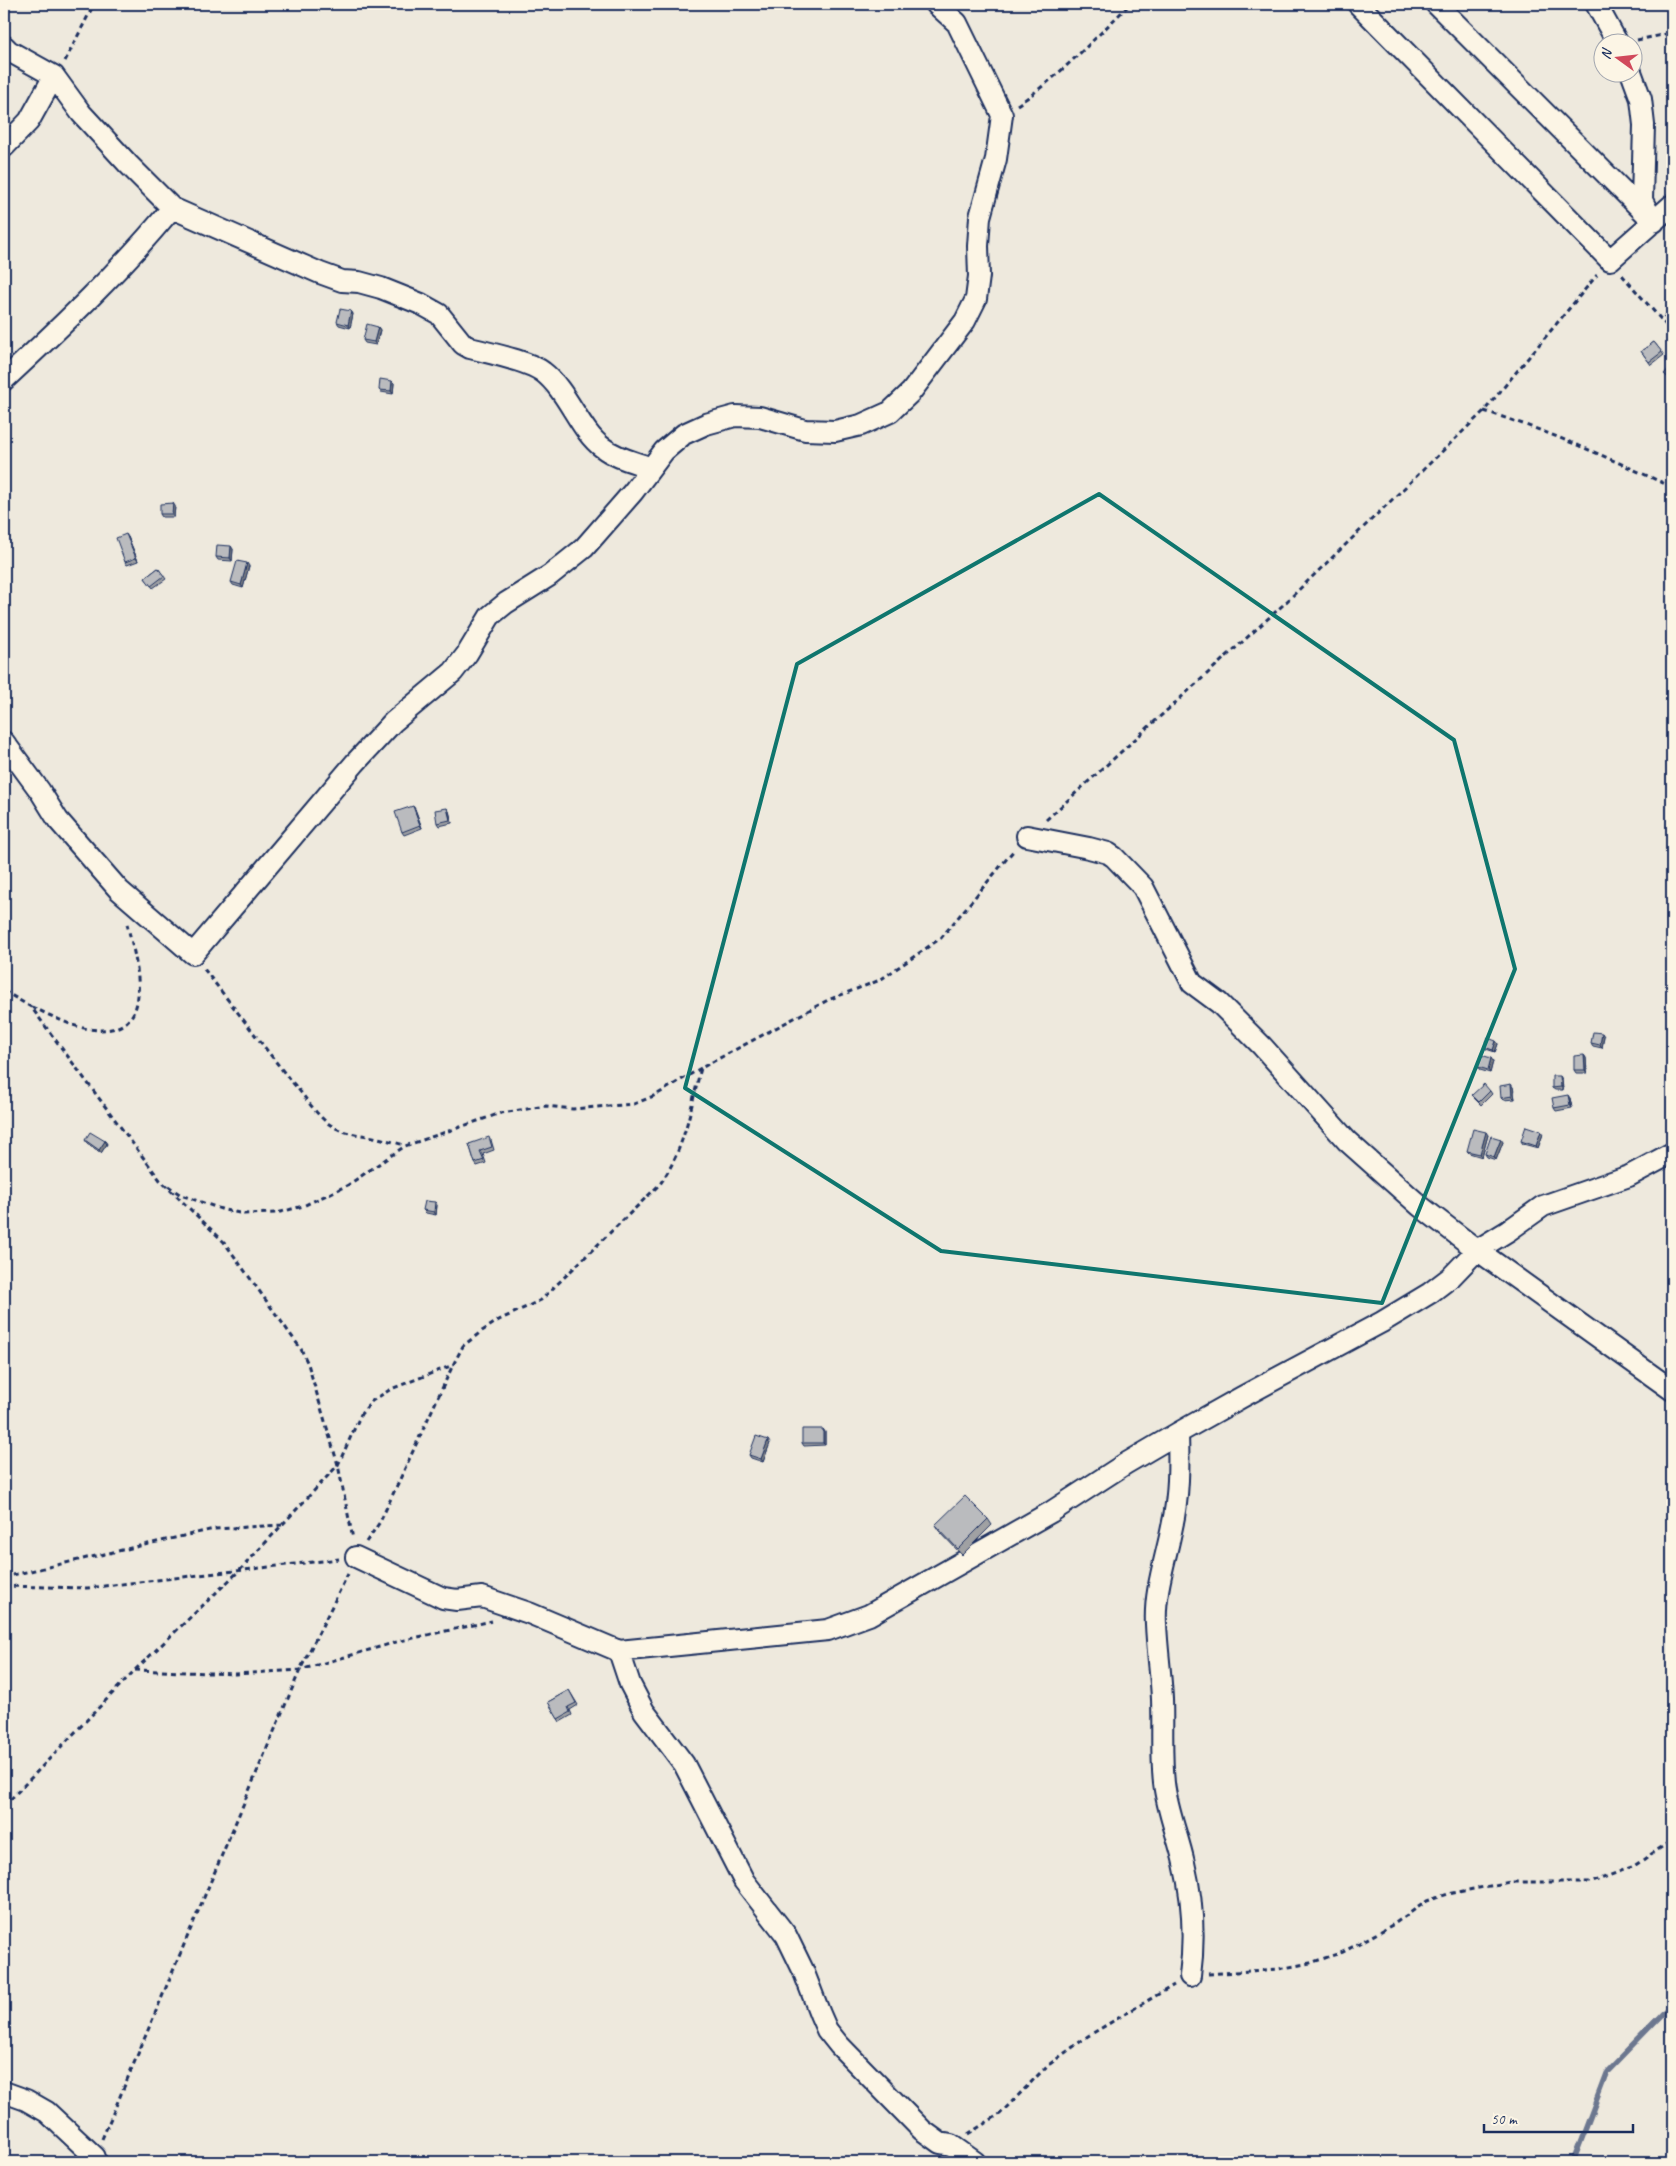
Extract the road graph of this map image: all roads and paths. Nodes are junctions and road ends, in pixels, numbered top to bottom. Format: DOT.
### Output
graph roads {
  1 [pos="94,4"];
  2 [pos="936,4"];
  3 [pos="1130,4"];
  4 [pos="1358,4"];
  5 [pos="1436,4"];
  6 [pos="1596,4"];
  7 [pos="1617,32"];
  8 [pos="1672,33"];
  9 [pos="1644,38"];
  10 [pos="4,46"];
  11 [pos="54,76"];
  12 [pos="1635,82"];
  13 [pos="1002,115"];
  14 [pos="4,147"];
  15 [pos="1672,205"];
  16 [pos="172,208"];
  17 [pos="1654,222"];
  18 [pos="1610,260"];
  19 [pos="1672,332"];
  20 [pos="4,380"];
  21 [pos="1484,411"];
  22 [pos="651,468"];
  23 [pos="1672,487"];
  24 [pos="4,742"];
  25 [pos="1027,836"];
  26 [pos="119,890"];
  27 [pos="193,954"];
  28 [pos="4,991"];
  29 [pos="31,1007"];
  30 [pos="701,1068"];
  31 [pos="405,1146"];
  32 [pos="1672,1154"];
  33 [pos="160,1180"];
  34 [pos="1477,1250"];
  35 [pos="453,1365"];
  36 [pos="1672,1390"];
  37 [pos="1178,1433"];
  38 [pos="338,1465"];
  39 [pos="282,1525"];
  40 [pos="356,1557"];
  41 [pos="240,1570"];
  42 [pos="4,1577"];
  43 [pos="4,1586"];
  44 [pos="529,1613"];
  45 [pos="619,1651"];
  46 [pos="135,1670"];
  47 [pos="300,1670"];
  48 [pos="4,1806"];
  49 [pos="1672,1840"];
  50 [pos="1190,1976"];
  51 [pos="4,2092"];
  52 [pos="951,2145"];
  53 [pos="94,2159"];
  54 [pos="975,2162"];
  1 -- 11 [label="path"];
  2 -- 13 [label="street"];
  3 -- 13 [label="path"];
  4 -- 18 [label="street"];
  5 -- 17 [label="street"];
  6 -- 7 [label="street"];
  8 -- 9 [label="path"];
  10 -- 11 [label="street"];
  11 -- 14 [label="street"];
  11 -- 16 [label="street"];
  12 -- 17 [label="street"];
  13 -- 22 [label="street"];
  15 -- 17 [label="street"];
  16 -- 20 [label="street"];
  16 -- 22 [label="street"];
  17 -- 18 [label="street"];
  18 -- 19 [label="path"];
  18 -- 21 [label="path"];
  21 -- 23 [label="path"];
  21 -- 25 [label="path"];
  22 -- 27 [label="street"];
  24 -- 26 [label="street"];
  25 -- 30 [label="path"];
  25 -- 34 [label="street"];
  26 -- 27 [label="street"];
  26 -- 29 [label="path"];
  27 -- 31 [label="path"];
  28 -- 29 [label="path"];
  29 -- 33 [label="path"];
  30 -- 31 [label="path"];
  30 -- 35 [label="path"];
  31 -- 33 [label="path"];
  32 -- 34 [label="street"];
  33 -- 38 [label="path"];
  34 -- 36 [label="street"];
  34 -- 37 [label="street"];
  35 -- 38 [label="path"];
  35 -- 40 [label="path"];
  37 -- 45 [label="street"];
  37 -- 50 [label="street"];
  38 -- 39 [label="path"];
  38 -- 40 [label="path"];
  39 -- 41 [label="path"];
  39 -- 42 [label="path"];
  40 -- 41 [label="path"];
  40 -- 44 [label="street"];
  40 -- 47 [label="path"];
  41 -- 43 [label="path"];
  41 -- 46 [label="path"];
  44 -- 45 [label="street"];
  44 -- 47 [label="path"];
  45 -- 52 [label="street"];
  46 -- 47 [label="path"];
  46 -- 48 [label="path"];
  47 -- 53 [label="path"];
  49 -- 50 [label="path"];
  50 -- 52 [label="path"];
  51 -- 53 [label="street"];
  52 -- 54 [label="street"];
}
